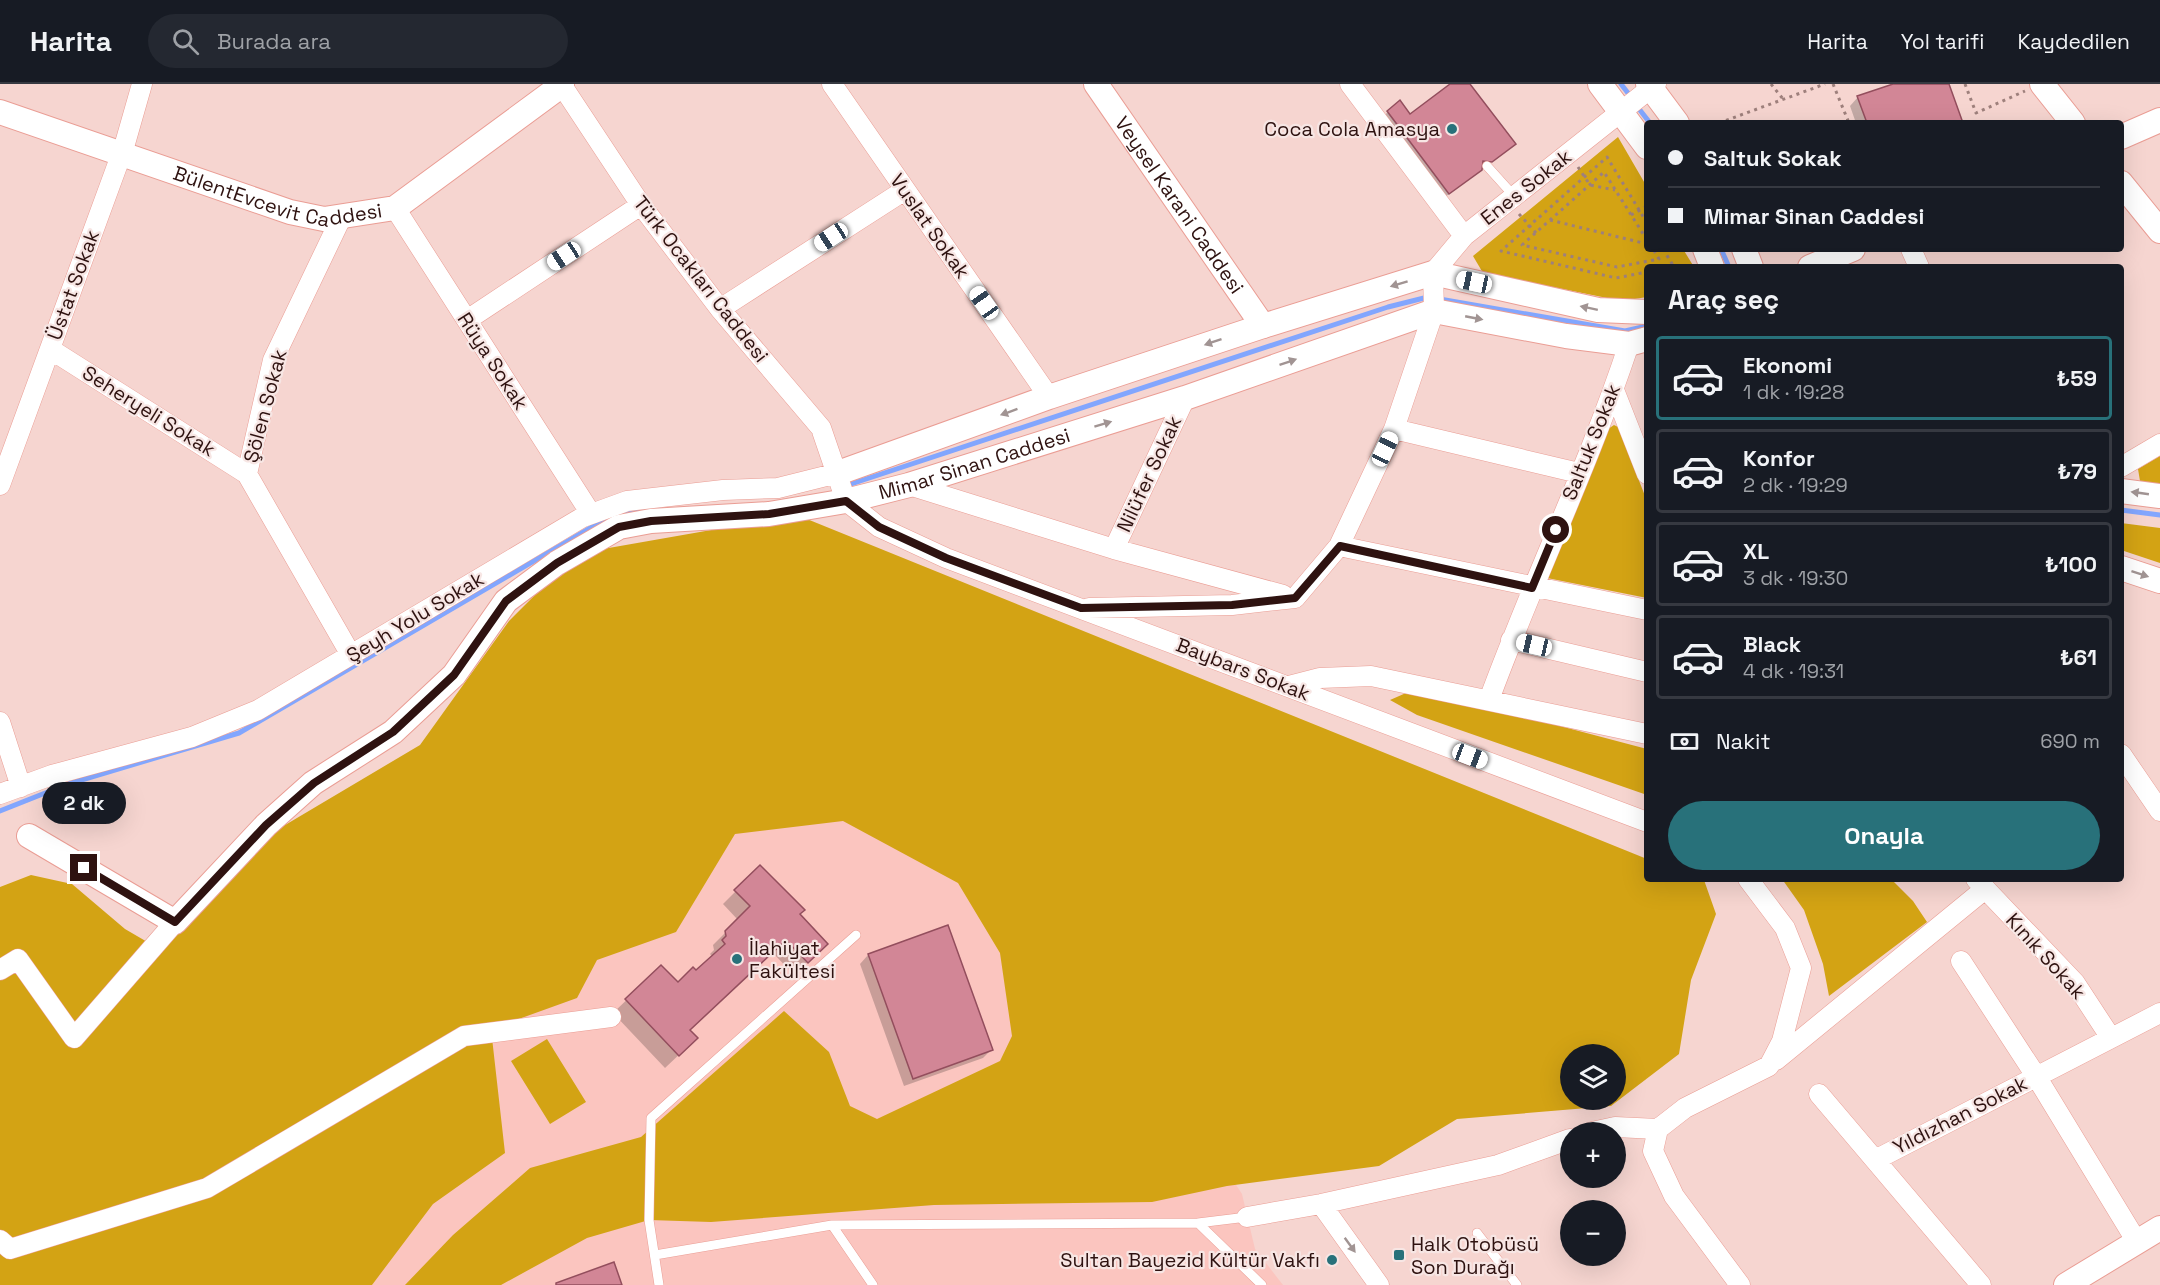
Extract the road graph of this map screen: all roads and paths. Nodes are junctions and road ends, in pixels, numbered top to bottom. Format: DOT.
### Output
graph roads {
  1 [pos="142,84"];
  2 [pos="832,84"];
  3 [pos="1096,84"];
  4 [pos="1350,84"];
  5 [pos="1600,84"];
  6 [pos="1771,84"];
  7 [pos="1825,84"];
  8 [pos="1833,84"];
  9 [pos="1965,84"];
  10 [pos="2042,84"];
  11 [pos="562,85"];
  12 [pos="1651,85"];
  13 [pos="1784,99"];
  14 [pos="1621,111"];
  15 [pos="0,112"];
  16 [pos="1675,120"];
  17 [pos="1727,120"];
  18 [pos="1848,120"];
  19 [pos="2071,120"];
  20 [pos="2160,120"];
  21 [pos="2124,136"];
  22 [pos="1644,143"];
  23 [pos="1569,152"];
  24 [pos="121,154"];
  25 [pos="1487,166"];
  26 [pos="1585,177"];
  27 [pos="1590,185"];
  28 [pos="2124,187"];
  29 [pos="905,190"];
  30 [pos="1616,191"];
  31 [pos="1510,199"];
  32 [pos="641,205"];
  33 [pos="395,208"];
  34 [pos="1644,208"];
  35 [pos="1640,211"];
  36 [pos="1631,215"];
  37 [pos="342,216"];
  38 [pos="1644,218"];
  39 [pos="1550,220"];
  40 [pos="1530,226"];
  41 [pos="2160,231"];
  42 [pos="1536,233"];
  43 [pos="1464,236"];
  44 [pos="1644,237"];
  45 [pos="1644,241"];
  46 [pos="1655,252"];
  47 [pos="1846,252"];
  48 [pos="1817,264"];
  49 [pos="1433,273"];
  50 [pos="1644,273"];
  51 [pos="720,309"];
  52 [pos="1434,311"];
  53 [pos="1644,312"];
  54 [pos="467,320"];
  55 [pos="1263,326"];
  56 [pos="1638,341"];
  57 [pos="50,349"];
  58 [pos="1614,390"];
  59 [pos="1049,397"];
  60 [pos="1185,398"];
  61 [pos="1394,429"];
  62 [pos="2160,444"];
  63 [pos="2124,465"];
  64 [pos="1644,466"];
  65 [pos="838,473"];
  66 [pos="1579,473"];
  67 [pos="247,474"];
  68 [pos="0,485"];
  69 [pos="909,485"];
  70 [pos="2124,491"];
  71 [pos="2160,496"];
  72 [pos="846,501"];
  73 [pos="591,514"];
  74 [pos="1340,546"];
  75 [pos="1114,549"];
  76 [pos="2124,569"];
  77 [pos="2160,581"];
  78 [pos="1532,588"];
  79 [pos="1295,598"];
  80 [pos="1081,608"];
  81 [pos="1644,609"];
  82 [pos="1511,640"];
  83 [pos="351,655"];
  84 [pos="1644,671"];
  85 [pos="1289,686"];
  86 [pos="1489,700"];
  87 [pos="0,722"];
  88 [pos="1644,733"];
  89 [pos="2124,758"];
  90 [pos="21,787"];
  91 [pos="0,794"];
  92 [pos="2160,811"];
  93 [pos="1644,821"];
  94 [pos="29,836"];
  95 [pos="1750,882"];
  96 [pos="1980,884"];
  97 [pos="175,922"];
  98 [pos="855,935"];
  99 [pos="1961,961"];
  100 [pos="0,970"];
  101 [pos="2160,1013"];
  102 [pos="611,1017"];
  103 [pos="2111,1038"];
  104 [pos="1769,1066"];
  105 [pos="2036,1076"];
  106 [pos="1819,1094"];
  107 [pos="1626,1128"];
  108 [pos="1658,1129"];
  109 [pos="1560,1143"];
  110 [pos="1875,1160"];
  111 [pos="1321,1204"];
  112 [pos="1247,1217"];
  113 [pos="1198,1223"];
  114 [pos="832,1225"];
  115 [pos="2160,1228"];
  116 [pos="1477,1233"];
  117 [pos="0,1240"];
  118 [pos="2137,1242"];
  119 [pos="655,1255"];
  120 [pos="659,1285"];
  121 [pos="873,1285"];
  122 [pos="1262,1285"];
  123 [pos="1379,1285"];
  124 [pos="1517,1285"];
  125 [pos="1740,1285"];
  126 [pos="1981,1285"];
  127 [pos="2067,1285"];
  1 -- 24 [label="street, Üstat Sokak"];
  2 -- 29 [label="street, Vuslat Sokak"];
  3 -- 55 [label="street, Veysel Karani Caddesi"];
  4 -- 43 [label="street"];
  5 -- 14 [label="street"];
  6 -- 13 [label="path"];
  7 -- 13 [label="path"];
  8 -- 18 [label="path"];
  9 -- 10 [label="path"];
  10 -- 19 [label="street"];
  11 -- 32 [label="street, Türk Ocakları Caddesi"];
  11 -- 33 [label="street, BülentEvcevit Caddesi"];
  12 -- 14 [label="street, Enes Sokak"];
  12 -- 16 [label="street"];
  13 -- 17 [label="path"];
  14 -- 22 [label="street"];
  14 -- 23 [label="street, Enes Sokak"];
  15 -- 24 [label="street, BülentEvcevit Caddesi"];
  20 -- 21 [label="street"];
  23 -- 26 [label="path"];
  23 -- 31 [label="street, Enes Sokak"];
  24 -- 37 [label="street, BülentEvcevit Caddesi"];
  24 -- 57 [label="street, Üstat Sokak"];
  25 -- 31 [label="lane"];
  26 -- 27 [label="path"];
  26 -- 35 [label="path"];
  26 -- 40 [label="path"];
  27 -- 30 [label="path"];
  27 -- 30 [label="path"];
  27 -- 39 [label="path"];
  28 -- 41 [label="street"];
  29 -- 51 [label="street"];
  29 -- 59 [label="street, Vuslat Sokak"];
  30 -- 36 [label="path"];
  31 -- 40 [label="path"];
  31 -- 43 [label="street, Enes Sokak"];
  32 -- 51 [label="street, Türk Ocakları Caddesi"];
  32 -- 54 [label="street"];
  33 -- 37 [label="street, BülentEvcevit Caddesi"];
  33 -- 54 [label="street, Rüya Sokak"];
  34 -- 35 [label="path"];
  35 -- 36 [label="path"];
  35 -- 38 [label="path"];
  36 -- 44 [label="path"];
  37 -- 67 [label="street, Şölen Sokak"];
  39 -- 42 [label="path"];
  39 -- 45 [label="path"];
  40 -- 42 [label="path"];
  40 -- 50 [label="path"];
  42 -- 46 [label="path"];
  43 -- 49 [label="street, Enes Sokak"];
  47 -- 48 [label="street"];
  49 -- 52 [label="street"];
  53 -- 49 [label="street, Mimar Sinan Caddesi, one-way"];
  49 -- 55 [label="street, Mimar Sinan Caddesi, one-way"];
  51 -- 65 [label="street, Türk Ocakları Caddesi"];
  52 -- 56 [label="street, Mimar Sinan Caddesi, one-way"];
  60 -- 52 [label="street, Mimar Sinan Caddesi, one-way"];
  52 -- 61 [label="street"];
  54 -- 73 [label="street, Rüya Sokak"];
  55 -- 59 [label="street, Mimar Sinan Caddesi, one-way"];
  56 -- 58 [label="street, Saltuk Sokak"];
  57 -- 67 [label="street, Seheryeli Sokak"];
  57 -- 68 [label="street, Üstat Sokak"];
  58 -- 64 [label="street"];
  58 -- 66 [label="street, Saltuk Sokak"];
  59 -- 65 [label="street, Mimar Sinan Caddesi, one-way"];
  69 -- 60 [label="street, Mimar Sinan Caddesi, one-way"];
  60 -- 75 [label="street, Nilüfer Sokak"];
  61 -- 66 [label="street"];
  61 -- 74 [label="street"];
  62 -- 63 [label="street"];
  65 -- 72 [label="street, Türk Ocakları Caddesi"];
  65 -- 73 [label="street, Şeyh Yolu Sokak"];
  66 -- 78 [label="street, Saltuk Sokak"];
  67 -- 83 [label="street, Şölen Sokak"];
  69 -- 72 [label="street, Mimar Sinan Caddesi"];
  69 -- 75 [label="street"];
  71 -- 70 [label="street, one-way"];
  72 -- 80 [label="street, Baybars Sokak"];
  72 -- 97 [label="street, Mimar Sinan Caddesi"];
  73 -- 83 [label="street, Şeyh Yolu Sokak"];
  74 -- 78 [label="street"];
  74 -- 79 [label="street"];
  75 -- 79 [label="street"];
  76 -- 77 [label="street, one-way"];
  78 -- 81 [label="street"];
  78 -- 82 [label="street, Saltuk Sokak"];
  79 -- 80 [label="street"];
  80 -- 85 [label="street, Baybars Sokak"];
  82 -- 84 [label="street"];
  82 -- 86 [label="street, Saltuk Sokak"];
  83 -- 90 [label="street, Şeyh Yolu Sokak"];
  85 -- 86 [label="street"];
  85 -- 93 [label="street, Baybars Sokak"];
  86 -- 88 [label="street"];
  87 -- 90 [label="street"];
  89 -- 92 [label="street"];
  90 -- 91 [label="street, Şeyh Yolu Sokak"];
  94 -- 97 [label="street"];
  95 -- 104 [label="street"];
  96 -- 103 [label="street, Kınık Sokak"];
  96 -- 104 [label="street"];
  97 -- 100 [label="street"];
  98 -- 119 [label="lane"];
  99 -- 105 [label="street"];
  101 -- 103 [label="street, Yıldızhan Sokak"];
  102 -- 117 [label="street"];
  103 -- 105 [label="street, Yıldızhan Sokak"];
  104 -- 108 [label="street"];
  105 -- 110 [label="street, Yıldızhan Sokak"];
  105 -- 118 [label="street"];
  106 -- 110 [label="street"];
  107 -- 108 [label="street"];
  108 -- 125 [label="street"];
  109 -- 111 [label="street"];
  110 -- 126 [label="street, Yıldızhan Sokak"];
  111 -- 112 [label="street"];
  111 -- 123 [label="street, one-way"];
  112 -- 113 [label="lane"];
  113 -- 114 [label="lane"];
  113 -- 122 [label="lane"];
  114 -- 119 [label="lane"];
  114 -- 121 [label="lane"];
  115 -- 118 [label="street"];
  116 -- 124 [label="lane"];
  118 -- 127 [label="street"];
  119 -- 120 [label="lane"];
}
